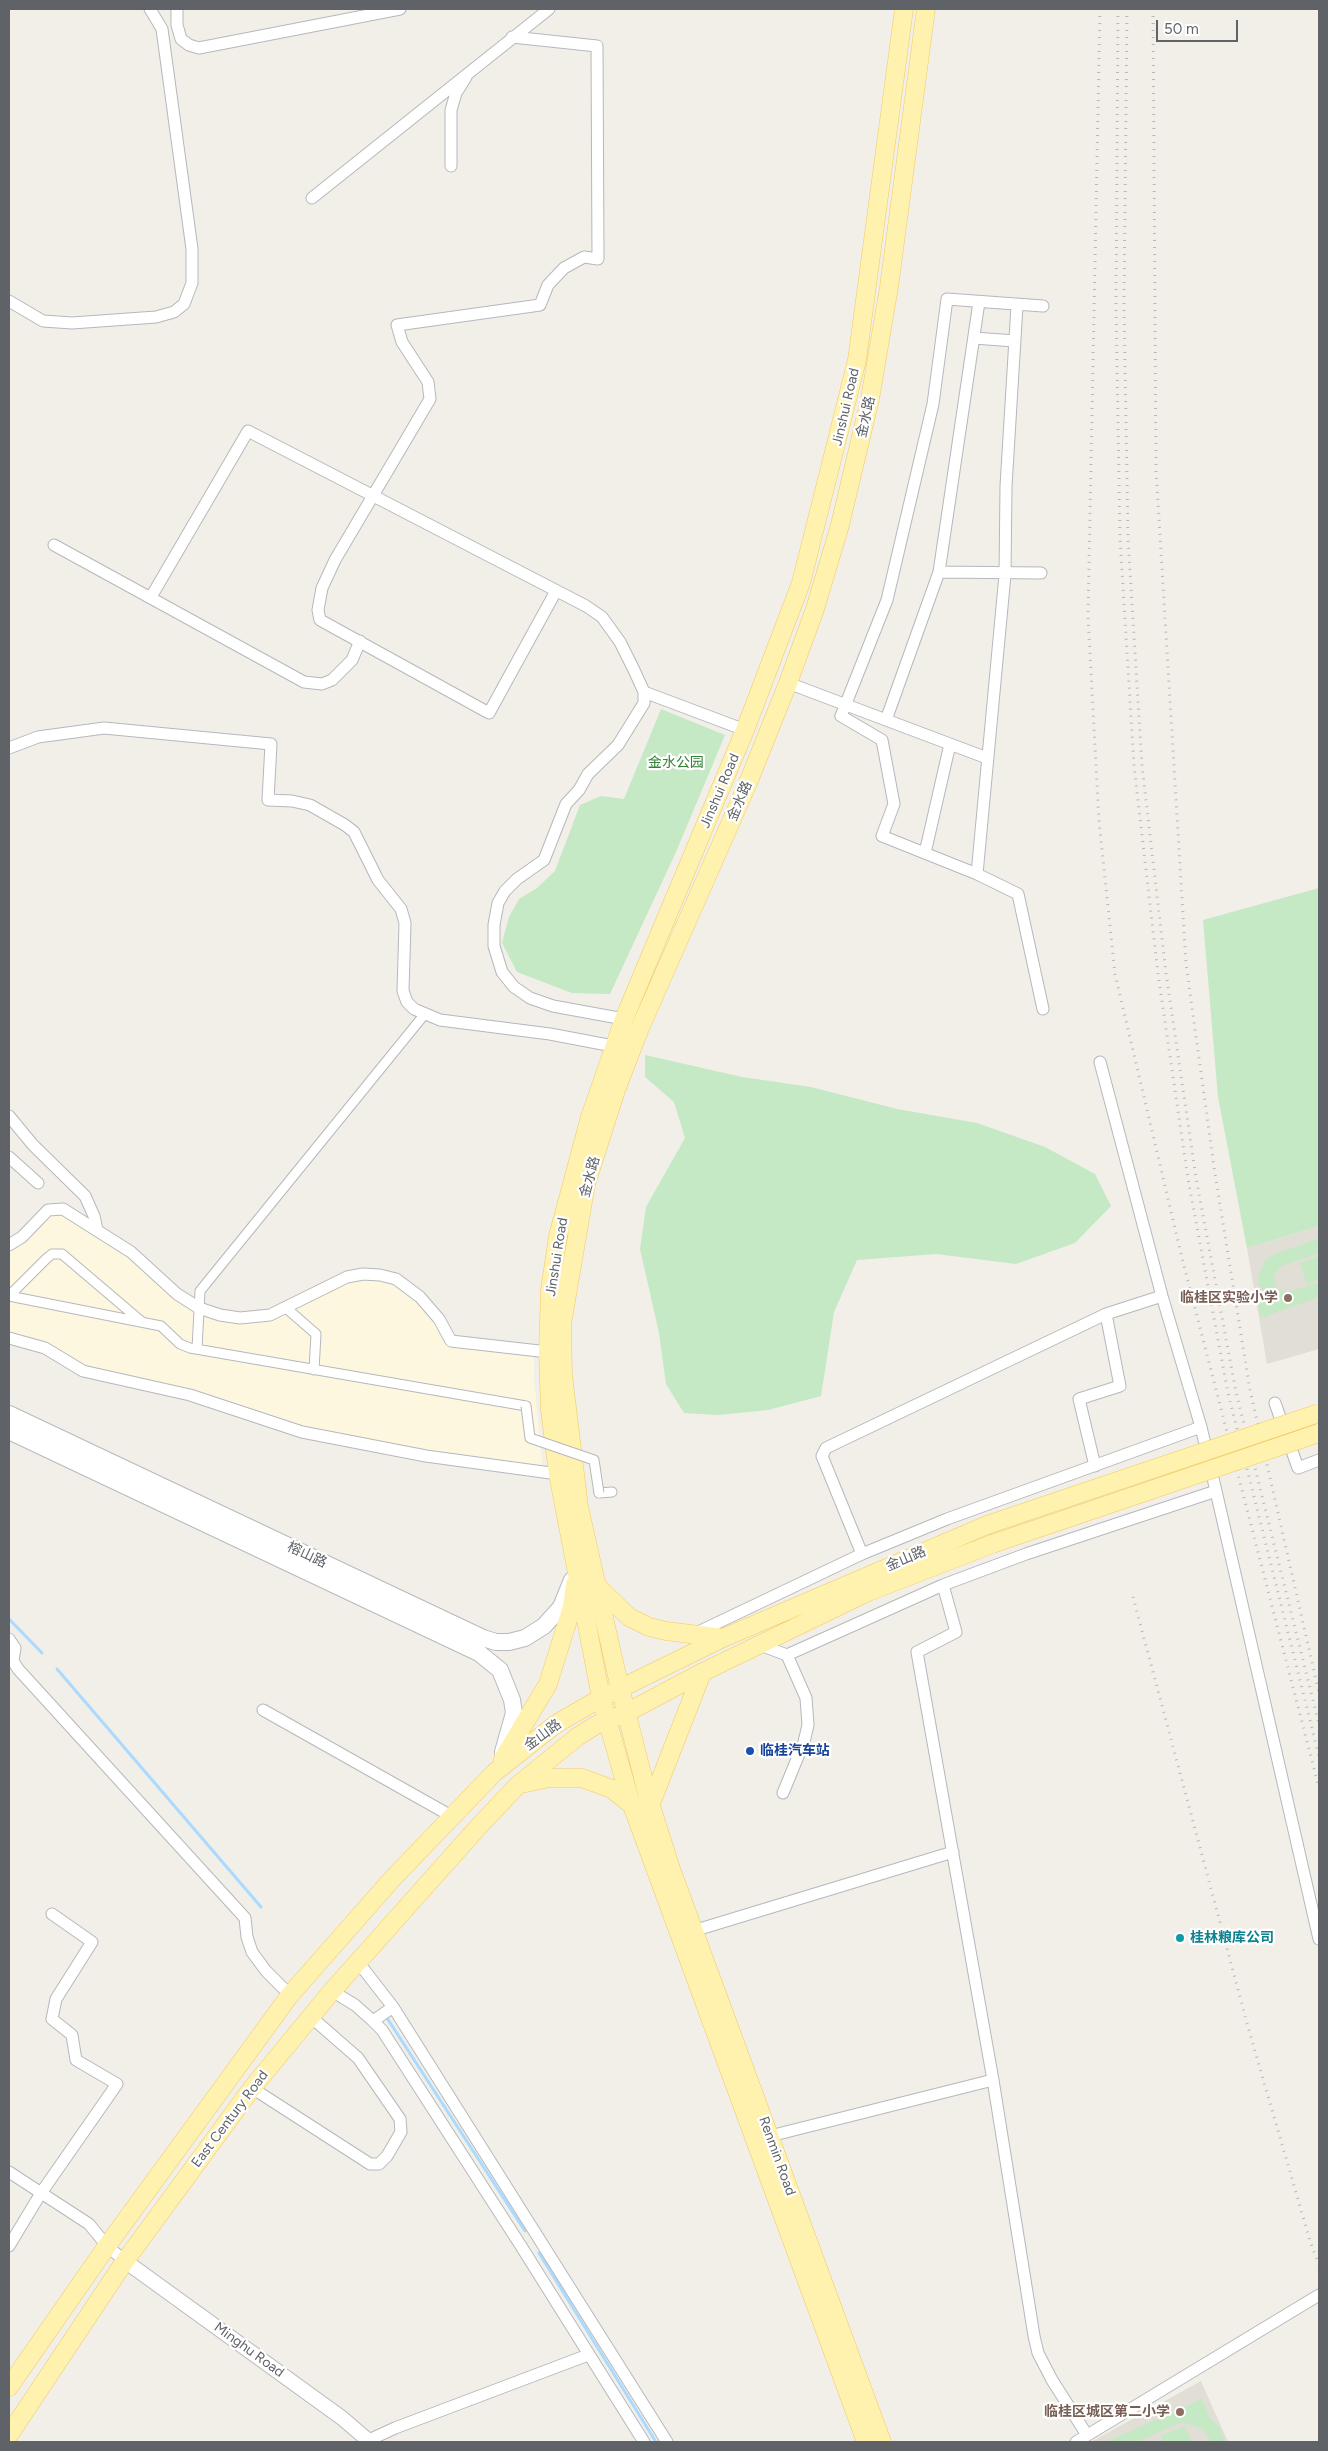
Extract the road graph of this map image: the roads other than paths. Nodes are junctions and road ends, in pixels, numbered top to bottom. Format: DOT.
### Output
graph roads {
  1 [pos="150,9"];
  2 [pos="177,9"];
  3 [pos="400,9"];
  4 [pos="550,9"];
  5 [pos="904,9"];
  6 [pos="926,9"];
  7 [pos="348,14"];
  8 [pos="512,38"];
  9 [pos="470,71"];
  10 [pos="451,166"];
  11 [pos="312,198"];
  12 [pos="9,301"];
  13 [pos="979,302"];
  14 [pos="1017,306"];
  15 [pos="1043,306"];
  16 [pos="974,338"];
  17 [pos="1015,341"];
  18 [pos="374,496"];
  19 [pos="54,545"];
  20 [pos="938,572"];
  21 [pos="1042,573"];
  22 [pos="1005,574"];
  23 [pos="556,591"];
  24 [pos="151,597"];
  25 [pos="360,642"];
  26 [pos="788,683"];
  27 [pos="644,692"];
  28 [pos="844,705"];
  29 [pos="886,720"];
  30 [pos="745,730"];
  31 [pos="950,744"];
  32 [pos="9,748"];
  33 [pos="987,758"];
  34 [pos="925,853"];
  35 [pos="977,874"];
  36 [pos="1043,1009"];
  37 [pos="424,1015"];
  38 [pos="624,1019"];
  39 [pos="613,1046"];
  40 [pos="1100,1062"];
  41 [pos="9,1116"];
  42 [pos="9,1157"];
  43 [pos="38,1183"];
  44 [pos="97,1230"];
  45 [pos="9,1245"];
  46 [pos="9,1296"];
  47 [pos="1162,1296"];
  48 [pos="199,1308"];
  49 [pos="285,1308"];
  50 [pos="1106,1314"];
  51 [pos="143,1322"];
  52 [pos="9,1338"];
  53 [pos="197,1350"];
  54 [pos="548,1352"];
  55 [pos="314,1370"];
  56 [pos="1275,1403"];
  57 [pos="1319,1413"];
  58 [pos="9,1414"];
  59 [pos="1201,1427"];
  60 [pos="9,1431"];
  61 [pos="1319,1432"];
  62 [pos="1319,1460"];
  63 [pos="1095,1466"];
  64 [pos="558,1474"];
  65 [pos="1216,1491"];
  66 [pos="612,1492"];
  67 [pos="862,1554"];
  68 [pos="577,1566"];
  69 [pos="596,1584"];
  70 [pos="943,1585"];
  71 [pos="692,1634"];
  72 [pos="723,1638"];
  73 [pos="9,1639"];
  74 [pos="760,1645"];
  75 [pos="787,1655"];
  76 [pos="702,1673"];
  77 [pos="620,1689"];
  78 [pos="601,1698"];
  79 [pos="263,1710"];
  80 [pos="626,1713"];
  81 [pos="608,1719"];
  82 [pos="495,1772"];
  83 [pos="518,1785"];
  84 [pos="783,1793"];
  85 [pos="633,1806"];
  86 [pos="650,1806"];
  87 [pos="453,1817"];
  88 [pos="952,1852"];
  89 [pos="664,1872"];
  90 [pos="52,1914"];
  91 [pos="694,1931"];
  92 [pos="1319,1939"];
  93 [pos="358,1962"];
  94 [pos="332,1991"];
  95 [pos="290,1994"];
  96 [pos="393,2007"];
  97 [pos="311,2017"];
  98 [pos="373,2021"];
  99 [pos="993,2080"];
  100 [pos="252,2088"];
  101 [pos="770,2136"];
  102 [pos="9,2172"];
  103 [pos="41,2193"];
  104 [pos="538,2235"];
  105 [pos="9,2246"];
  106 [pos="107,2246"];
  107 [pos="521,2246"];
  108 [pos="126,2261"];
  109 [pos="1319,2295"];
  110 [pos="588,2354"];
  111 [pos="9,2387"];
  112 [pos="12,2434"];
  113 [pos="1087,2435"];
  114 [pos="369,2441"];
  115 [pos="644,2442"];
  116 [pos="667,2442"];
  117 [pos="866,2442"];
  118 [pos="882,2442"];
  119 [pos="1076,2442"];
  1 -- 12 [label="street"];
  2 -- 7 [label="street"];
  3 -- 7 [label="street"];
  4 -- 8 [label="street"];
  5 -- 30 [label="main road, Jinshui Road"];
  6 -- 26 [label="main road, 金水路"];
  8 -- 9 [label="street"];
  8 -- 18 [label="street"];
  9 -- 10 [label="street"];
  9 -- 11 [label="street"];
  13 -- 14 [label="street"];
  13 -- 16 [label="street"];
  13 -- 28 [label="street"];
  14 -- 15 [label="street"];
  14 -- 17 [label="street"];
  16 -- 17 [label="street"];
  16 -- 20 [label="street"];
  17 -- 22 [label="street"];
  18 -- 23 [label="street"];
  18 -- 24 [label="street"];
  18 -- 25 [label="street"];
  19 -- 24 [label="street"];
  20 -- 22 [label="street"];
  20 -- 29 [label="street"];
  21 -- 22 [label="street"];
  22 -- 33 [label="street"];
  23 -- 25 [label="street"];
  23 -- 27 [label="street"];
  24 -- 25 [label="street"];
  26 -- 28 [label="street"];
  26 -- 69 [label="main road, 金水路"];
  27 -- 30 [label="street"];
  27 -- 38 [label="street"];
  28 -- 29 [label="street"];
  28 -- 34 [label="street"];
  29 -- 31 [label="street"];
  30 -- 38 [label="main road, Jinshui Road"];
  31 -- 33 [label="street"];
  31 -- 34 [label="street"];
  32 -- 37 [label="street"];
  33 -- 35 [label="street"];
  34 -- 35 [label="street"];
  35 -- 36 [label="street"];
  37 -- 39 [label="street"];
  37 -- 48 [label="street"];
  38 -- 39 [label="main road, Jinshui Road"];
  39 -- 54 [label="main road, Jinshui Road"];
  40 -- 47 [label="street"];
  41 -- 44 [label="street"];
  42 -- 43 [label="street"];
  44 -- 45 [label="street"];
  44 -- 48 [label="street"];
  46 -- 51 [label="street"];
  46 -- 51 [label="street"];
  47 -- 50 [label="street"];
  47 -- 59 [label="street"];
  48 -- 49 [label="street"];
  48 -- 53 [label="street"];
  49 -- 54 [label="street"];
  49 -- 55 [label="street"];
  50 -- 63 [label="street"];
  50 -- 67 [label="street"];
  51 -- 53 [label="street"];
  52 -- 64 [label="street"];
  53 -- 55 [label="street"];
  54 -- 64 [label="main road, Jinshui Road"];
  55 -- 66 [label="street, bridge"];
  56 -- 62 [label="street"];
  57 -- 72 [label="main road, 金山路, bridge"];
  58 -- 68 [label="main road, 榕山路"];
  59 -- 63 [label="street"];
  59 -- 65 [label="street"];
  60 -- 82 [label="main road, 榕山路"];
  61 -- 74 [label="main road, 金山路, bridge"];
  63 -- 67 [label="street"];
  64 -- 68 [label="main road, Jinshui Road"];
  65 -- 70 [label="street"];
  65 -- 92 [label="street"];
  67 -- 71 [label="street"];
  68 -- 78 [label="main road, Jinshui Road"];
  68 -- 82 [label="main road"];
  69 -- 71 [label="main road"];
  69 -- 77 [label="main road, 金水路"];
  70 -- 75 [label="street"];
  70 -- 88 [label="street"];
  71 -- 72 [label="main road"];
  72 -- 77 [label="main road, 金山路"];
  73 -- 95 [label="street"];
  74 -- 75 [label="street"];
  74 -- 76 [label="main road, 金山路"];
  75 -- 84 [label="street"];
  76 -- 80 [label="main road, 金山路"];
  76 -- 86 [label="main road"];
  77 -- 78 [label="main road, 金山路"];
  77 -- 80 [label="main road, 金水路"];
  78 -- 81 [label="main road, Jinshui Road"];
  78 -- 82 [label="main road, 金山路"];
  79 -- 87 [label="street"];
  80 -- 81 [label="main road, 金山路"];
  80 -- 86 [label="main road, 金水路"];
  81 -- 83 [label="main road, 金山路"];
  81 -- 85 [label="main road, Jinshui Road"];
  82 -- 87 [label="main road, East Century Road"];
  83 -- 85 [label="main road"];
  83 -- 93 [label="main road, East Century Road"];
  85 -- 89 [label="main road, Jinshui Road"];
  86 -- 89 [label="main road, 金水路"];
  87 -- 95 [label="main road, East Century Road"];
  88 -- 91 [label="street"];
  88 -- 99 [label="street"];
  89 -- 91 [label="main road, Renmin Road"];
  89 -- 117 [label="main road, Renmin Road"];
  90 -- 103 [label="street"];
  91 -- 101 [label="main road, Renmin Road"];
  93 -- 94 [label="main road, East Century Road"];
  93 -- 96 [label="street"];
  94 -- 97 [label="main road, East Century Road"];
  94 -- 98 [label="street"];
  95 -- 106 [label="main road, East Century Road"];
  96 -- 98 [label="street"];
  96 -- 104 [label="street"];
  97 -- 100 [label="main road, East Century Road"];
  97 -- 100 [label="street"];
  98 -- 107 [label="street"];
  99 -- 101 [label="street"];
  99 -- 113 [label="street"];
  100 -- 108 [label="main road, East Century Road"];
  101 -- 118 [label="main road, Renmin Road"];
  102 -- 103 [label="street"];
  103 -- 105 [label="street"];
  103 -- 106 [label="street"];
  104 -- 107 [label="street"];
  104 -- 116 [label="street"];
  106 -- 108 [label="street"];
  106 -- 111 [label="main road, East Century Road"];
  107 -- 110 [label="street"];
  108 -- 112 [label="main road, East Century Road"];
  108 -- 114 [label="street, Minghu Road"];
  109 -- 113 [label="street"];
  110 -- 114 [label="street"];
  110 -- 115 [label="street"];
  113 -- 119 [label="street"];
}
